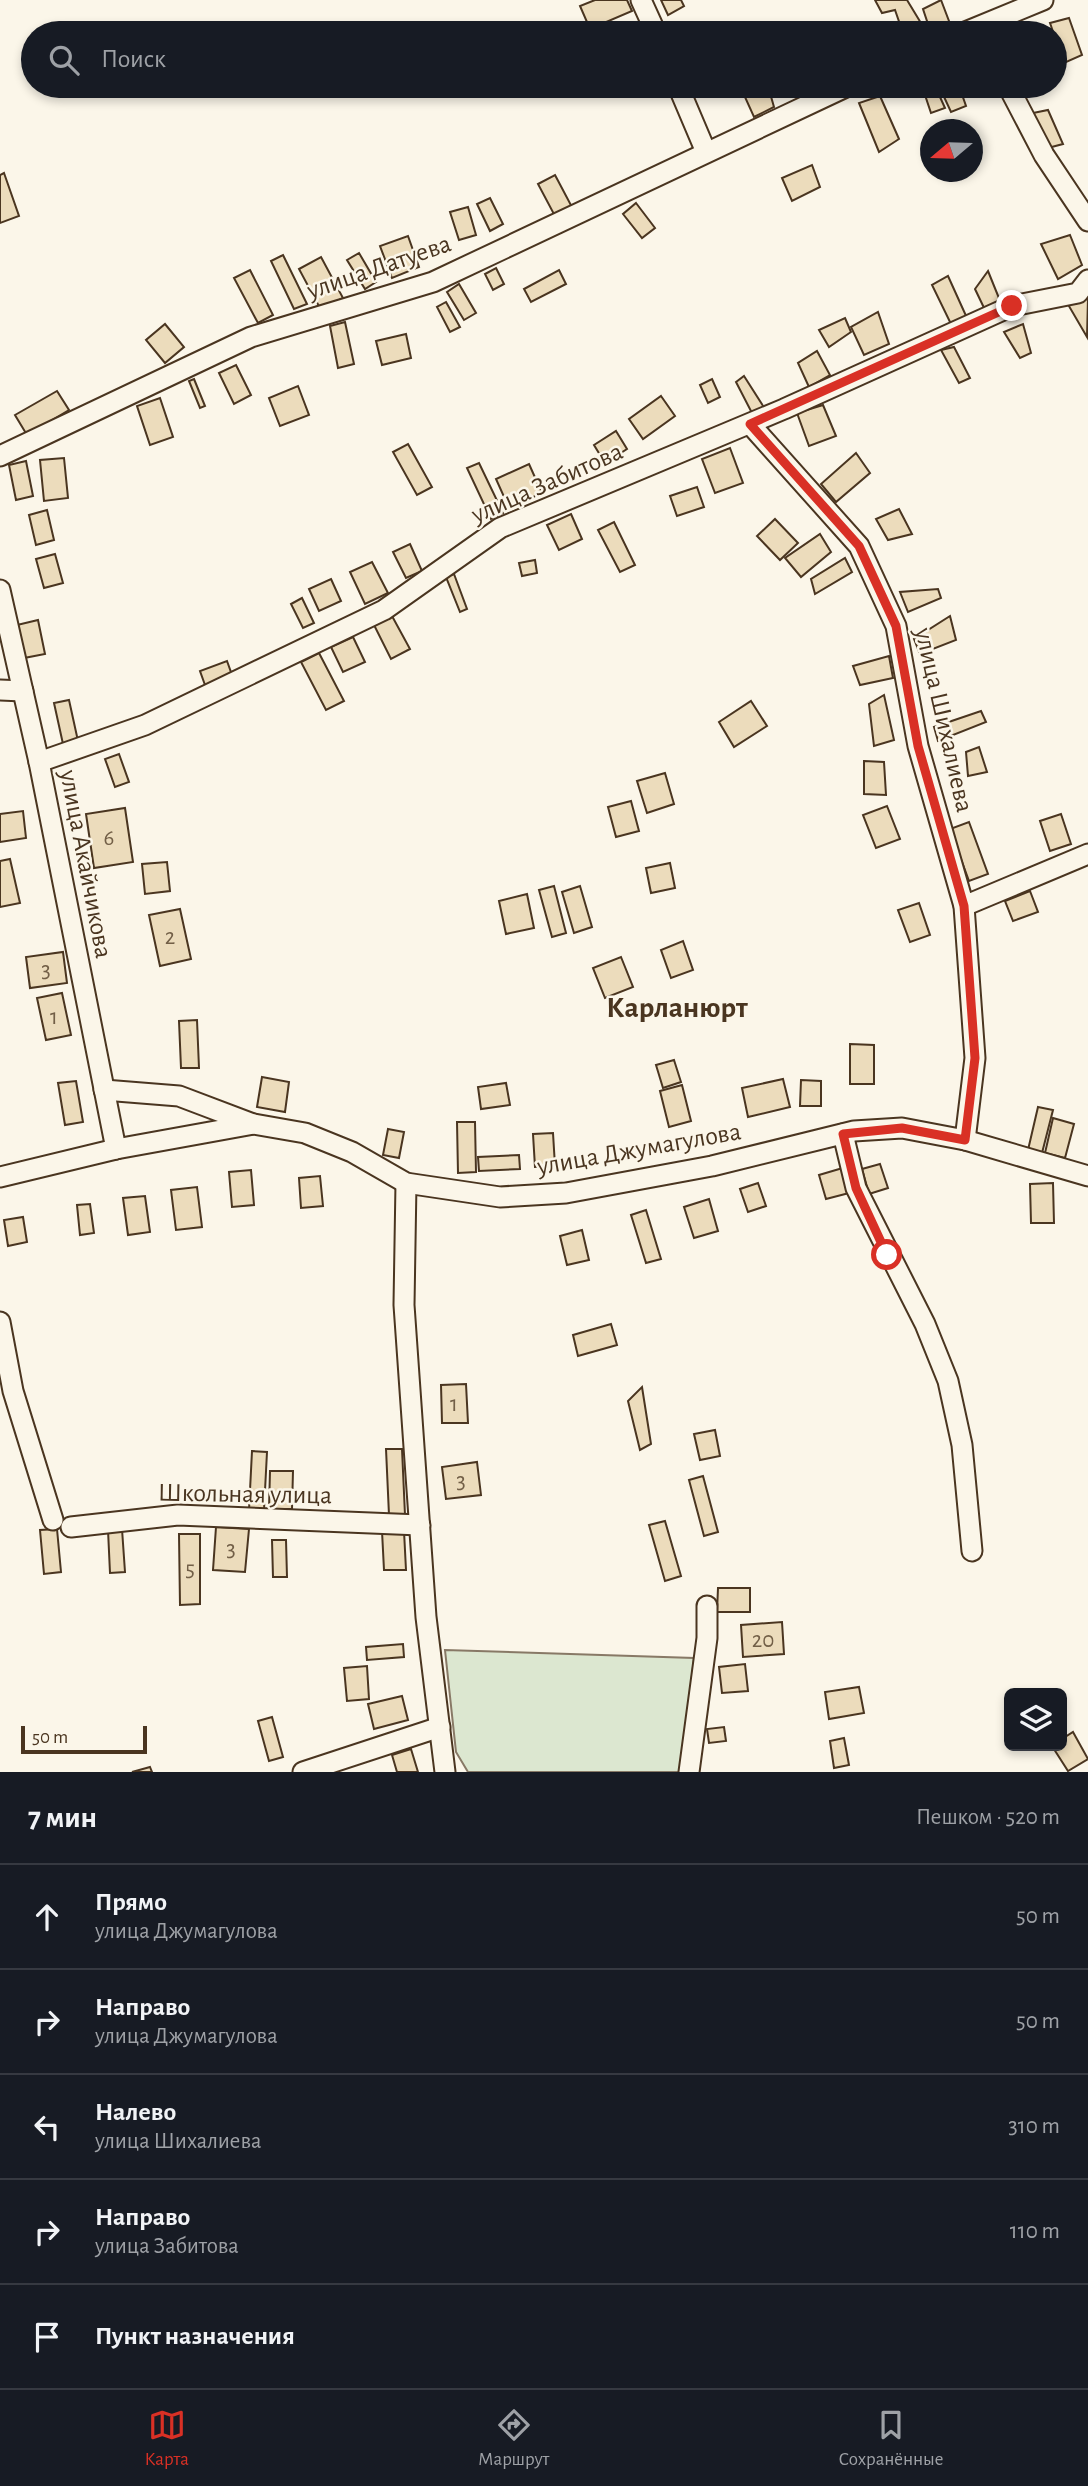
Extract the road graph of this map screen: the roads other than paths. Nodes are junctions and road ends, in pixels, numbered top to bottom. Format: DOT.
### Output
graph roads {
  1 [pos="641,0"];
  2 [pos="1043,0"];
  3 [pos="651,21"];
  4 [pos="1000,21"];
  5 [pos="683,98"];
  6 [pos="822,98"];
  7 [pos="1015,98"];
  8 [pos="706,152"];
  9 [pos="1088,221"];
  10 [pos="1088,280"];
  11 [pos="750,424"];
  12 [pos="0,456"];
  13 [pos="0,590"];
  14 [pos="0,690"];
  15 [pos="23,691"];
  16 [pos="39,762"];
  17 [pos="1088,854"];
  18 [pos="964,906"];
  19 [pos="104,1090"];
  20 [pos="254,1124"];
  21 [pos="843,1134"];
  22 [pos="965,1140"];
  23 [pos="116,1149"];
  24 [pos="1088,1176"];
  25 [pos="0,1177"];
  26 [pos="406,1183"];
  27 [pos="0,1322"];
  28 [pos="420,1525"];
  29 [pos="972,1551"];
  30 [pos="708,1606"];
  31 [pos="440,1727"];
  32 [pos="303,1772"];
  33 [pos="445,1772"];
  34 [pos="690,1772"];
  1 -- 3 [label="street"];
  2 -- 4 [label="street"];
  5 -- 8 [label="street"];
  6 -- 8 [label="street, улица Датуева"];
  7 -- 9 [label="street"];
  8 -- 12 [label="street, улица Датуева"];
  10 -- 11 [label="street, улица Забитова"];
  11 -- 16 [label="street, улица Забитова"];
  11 -- 18 [label="street, улица Шихалиева"];
  13 -- 15 [label="street, улица Акайчикова"];
  14 -- 15 [label="street"];
  15 -- 16 [label="street, улица Акайчикова"];
  16 -- 19 [label="street, улица Акайчикова"];
  17 -- 18 [label="street"];
  18 -- 22 [label="street, улица Шихалиева"];
  19 -- 20 [label="street"];
  19 -- 23 [label="street, улица Акайчикова"];
  20 -- 23 [label="street, улица Джумагулова"];
  20 -- 26 [label="street, улица Джумагулова"];
  21 -- 22 [label="street, улица Джумагулова"];
  21 -- 26 [label="street, улица Джумагулова"];
  21 -- 29 [label="street"];
  22 -- 24 [label="street, улица Джумагулова"];
  23 -- 25 [label="street, улица Джумагулова"];
  26 -- 28 [label="street"];
  27 -- 28 [label="street, Школьная улица"];
  28 -- 31 [label="street"];
  30 -- 34 [label="street"];
  31 -- 32 [label="street"];
  31 -- 33 [label="street"];
}
